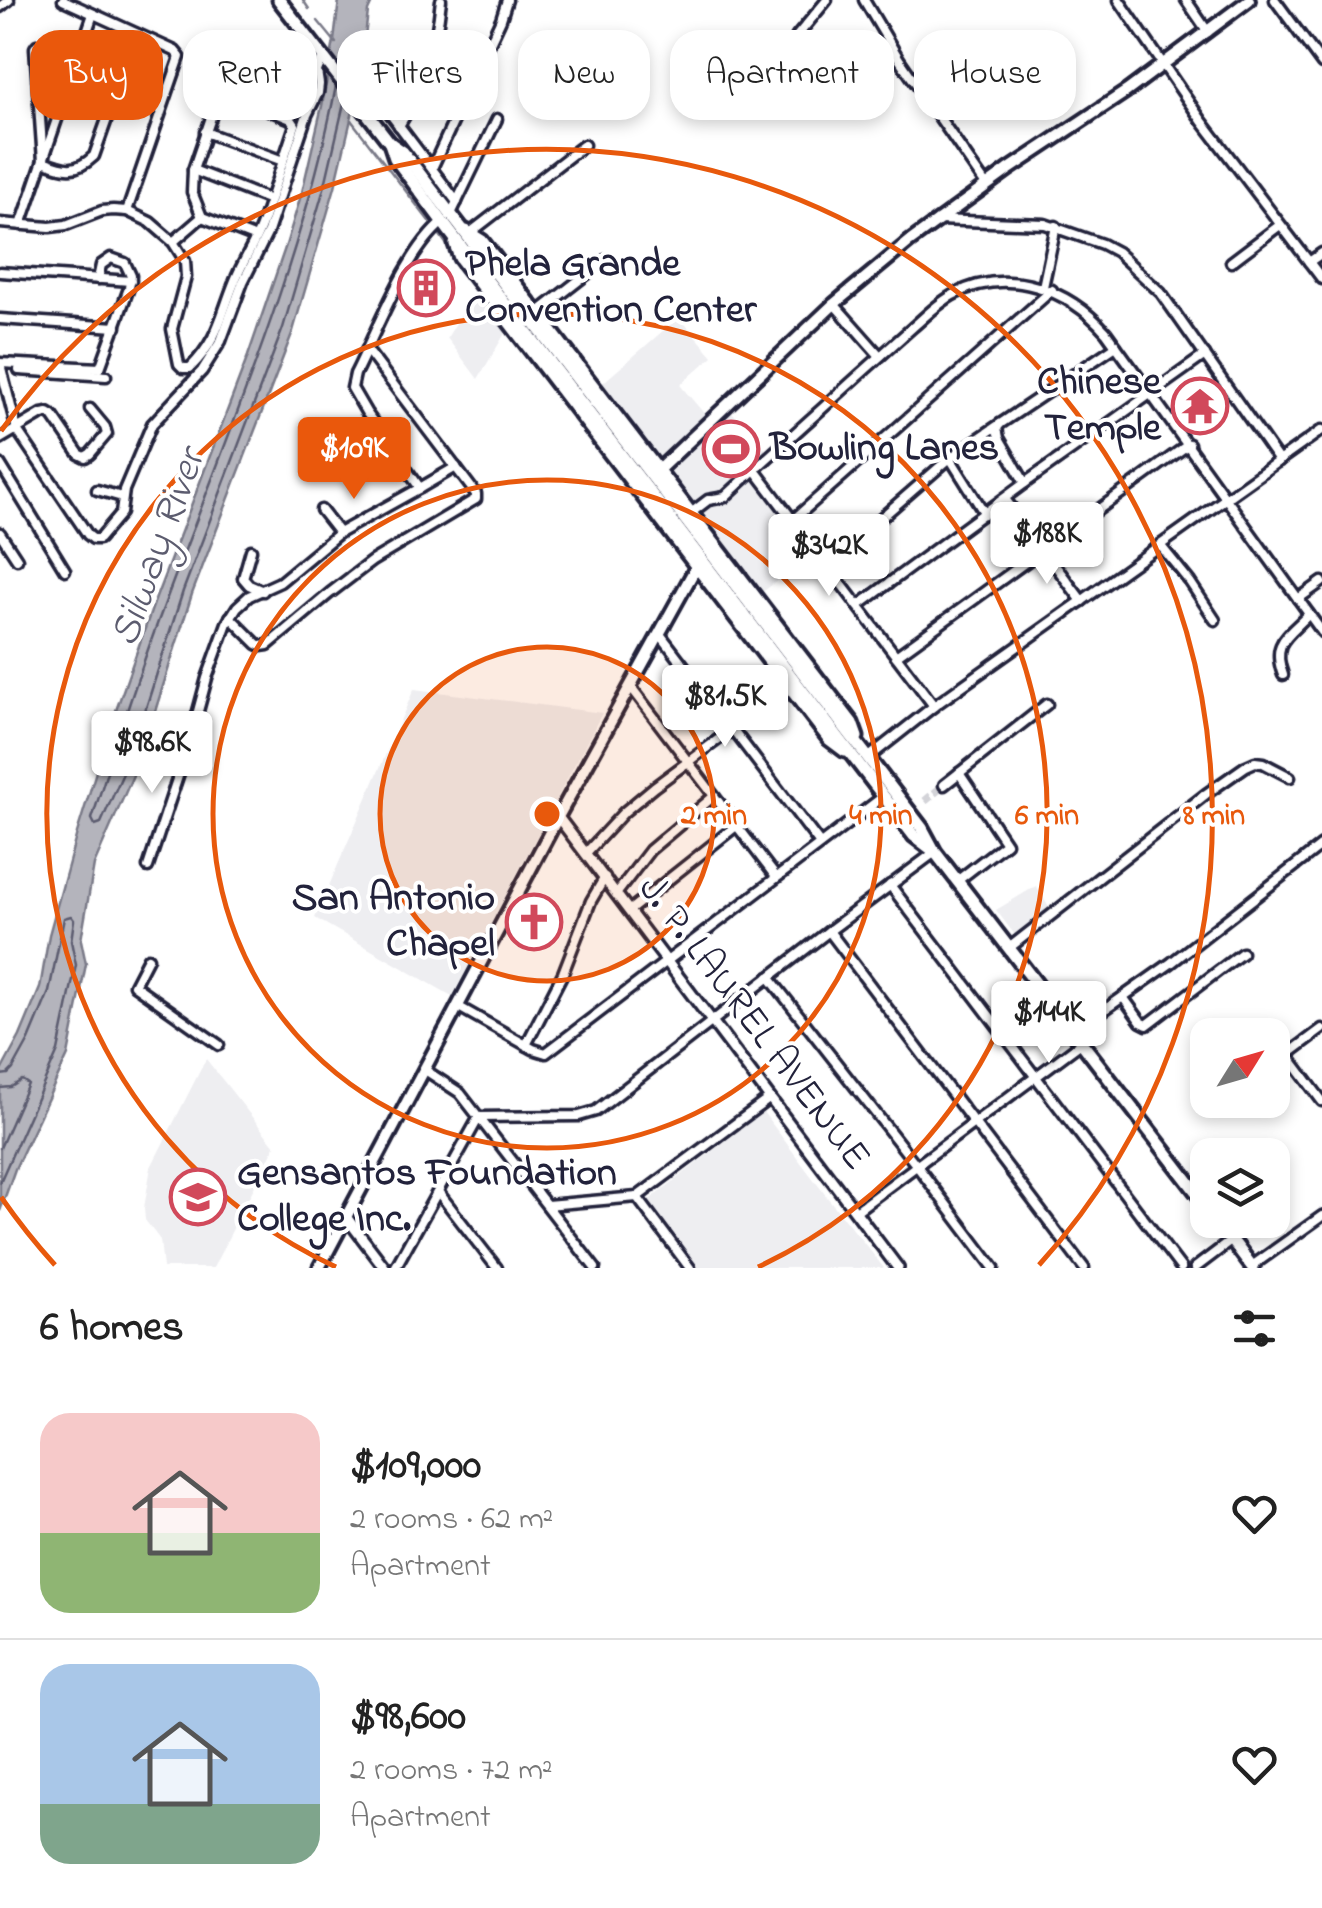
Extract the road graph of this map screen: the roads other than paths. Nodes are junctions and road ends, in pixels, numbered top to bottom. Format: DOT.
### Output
graph roads {
  1 [pos="9,0"];
  2 [pos="63,0"];
  3 [pos="279,0"];
  4 [pos="441,0"];
  5 [pos="508,0"];
  6 [pos="827,0"];
  7 [pos="864,0"];
  8 [pos="1119,0"];
  9 [pos="1186,0"];
  10 [pos="1275,0"];
  11 [pos="1244,2"];
  12 [pos="0,8"];
  13 [pos="92,14"];
  14 [pos="87,30"];
  15 [pos="128,30"];
  16 [pos="802,30"];
  17 [pos="1208,32"];
  18 [pos="163,46"];
  19 [pos="324,60"];
  20 [pos="1322,64"];
  21 [pos="1162,66"];
  22 [pos="163,108"];
  23 [pos="56,120"];
  24 [pos="107,120"];
  25 [pos="159,120"];
  26 [pos="395,120"];
  27 [pos="497,120"];
  28 [pos="41,122"];
  29 [pos="399,126"];
  30 [pos="54,127"];
  31 [pos="205,132"];
  32 [pos="584,145"];
  33 [pos="43,160"];
  34 [pos="283,161"];
  35 [pos="432,168"];
  36 [pos="193,170"];
  37 [pos="986,185"];
  38 [pos="270,200"];
  39 [pos="457,202"];
  40 [pos="127,211"];
  41 [pos="202,217"];
  42 [pos="938,220"];
  43 [pos="0,224"];
  44 [pos="21,225"];
  45 [pos="1280,225"];
  46 [pos="454,226"];
  47 [pos="1056,226"];
  48 [pos="256,238"];
  49 [pos="173,242"];
  50 [pos="1322,253"];
  51 [pos="605,260"];
  52 [pos="1231,262"];
  53 [pos="1309,262"];
  54 [pos="0,272"];
  55 [pos="98,279"];
  56 [pos="1322,279"];
  57 [pos="131,282"];
  58 [pos="1047,288"];
  59 [pos="834,304"];
  60 [pos="537,313"];
  61 [pos="0,319"];
  62 [pos="116,326"];
  63 [pos="1116,346"];
  64 [pos="368,350"];
  65 [pos="880,356"];
  66 [pos="1205,356"];
  67 [pos="0,367"];
  68 [pos="106,376"];
  69 [pos="1153,394"];
  70 [pos="90,409"];
  71 [pos="1000,424"];
  72 [pos="17,430"];
  73 [pos="1322,430"];
  74 [pos="0,439"];
  75 [pos="1189,444"];
  76 [pos="950,458"];
  77 [pos="1279,461"];
  78 [pos="0,464"];
  79 [pos="456,467"];
  80 [pos="754,469"];
  81 [pos="658,470"];
  82 [pos="1025,483"];
  83 [pos="420,488"];
  84 [pos="637,489"];
  85 [pos="98,490"];
  86 [pos="122,497"];
  87 [pos="1005,499"];
  88 [pos="1226,499"];
  89 [pos="321,510"];
  90 [pos="691,514"];
  91 [pos="984,514"];
  92 [pos="793,520"];
  93 [pos="340,533"];
  94 [pos="0,534"];
  95 [pos="712,540"];
  96 [pos="1160,545"];
  97 [pos="251,550"];
  98 [pos="1043,550"];
  99 [pos="17,558"];
  100 [pos="827,565"];
  101 [pos="696,566"];
  102 [pos="65,570"];
  103 [pos="1322,582"];
  104 [pos="263,591"];
  105 [pos="1298,599"];
  106 [pos="1082,602"];
  107 [pos="858,606"];
  108 [pos="1309,614"];
  109 [pos="230,616"];
  110 [pos="1214,620"];
  111 [pos="1322,632"];
  112 [pos="660,634"];
  113 [pos="896,656"];
  114 [pos="1283,675"];
  115 [pos="631,687"];
  116 [pos="789,687"];
  117 [pos="1047,704"];
  118 [pos="934,706"];
  119 [pos="733,729"];
  120 [pos="862,759"];
  121 [pos="688,762"];
  122 [pos="959,773"];
  123 [pos="1290,777"];
  124 [pos="944,786"];
  125 [pos="714,796"];
  126 [pos="884,796"];
  127 [pos="558,817"];
  128 [pos="736,826"];
  129 [pos="820,844"];
  130 [pos="1322,845"];
  131 [pos="935,852"];
  132 [pos="586,853"];
  133 [pos="148,868"];
  134 [pos="605,877"];
  135 [pos="776,878"];
  136 [pos="957,881"];
  137 [pos="890,885"];
  138 [pos="618,894"];
  139 [pos="630,910"];
  140 [pos="829,930"];
  141 [pos="1009,948"];
  142 [pos="1242,953"];
  143 [pos="148,958"];
  144 [pos="667,961"];
  145 [pos="769,977"];
  146 [pos="1124,997"];
  147 [pos="459,1007"];
  148 [pos="712,1021"];
  149 [pos="1322,1029"];
  150 [pos="1077,1038"];
  151 [pos="219,1045"];
  152 [pos="526,1045"];
  153 [pos="1290,1052"];
  154 [pos="1290,1058"];
  155 [pos="425,1070"];
  156 [pos="1034,1078"];
  157 [pos="770,1098"];
  158 [pos="1322,1102"];
  159 [pos="479,1117"];
  160 [pos="974,1123"];
  161 [pos="918,1166"];
  162 [pos="1190,1184"];
  163 [pos="439,1193"];
  164 [pos="637,1197"];
  165 [pos="547,1205"];
  166 [pos="856,1212"];
  167 [pos="1322,1216"];
  168 [pos="347,1218"];
  169 [pos="1232,1240"];
  170 [pos="1252,1267"];
  171 [pos="319,1268"];
  172 [pos="386,1268"];
  173 [pos="395,1268"];
  174 [pos="497,1268"];
  175 [pos="595,1268"];
  176 [pos="690,1268"];
  177 [pos="898,1268"];
  178 [pos="994,1268"];
  179 [pos="1084,1268"];
  180 [pos="1181,1268"];
  181 [pos="1195,1268"];
  1 -- 12 [label="street"];
  2 -- 13 [label="street"];
  3 -- 19 [label="main road"];
  4 -- 29 [label="street"];
  5 -- 35 [label="street"];
  6 -- 16 [label="street"];
  7 -- 37 [label="street"];
  8 -- 21 [label="street"];
  9 -- 17 [label="street"];
  10 -- 20 [label="street"];
  11 -- 17 [label="main road"];
  13 -- 14 [label="street"];
  13 -- 15 [label="street"];
  17 -- 21 [label="main road"];
  18 -- 22 [label="street"];
  19 -- 46 [label="main road"];
  19 -- 86 [label="street"];
  21 -- 37 [label="main road"];
  21 -- 45 [label="street"];
  23 -- 30 [label="street"];
  24 -- 33 [label="street"];
  25 -- 40 [label="street"];
  26 -- 29 [label="street"];
  27 -- 39 [label="street"];
  28 -- 30 [label="street"];
  28 -- 33 [label="street"];
  29 -- 35 [label="street"];
  30 -- 33 [label="street"];
  31 -- 34 [label="street"];
  31 -- 34 [label="street"];
  31 -- 36 [label="street"];
  32 -- 46 [label="street"];
  33 -- 44 [label="street"];
  34 -- 38 [label="street"];
  35 -- 39 [label="street"];
  36 -- 38 [label="street"];
  36 -- 41 [label="street"];
  37 -- 42 [label="main road"];
  38 -- 48 [label="street"];
  39 -- 46 [label="street"];
  40 -- 44 [label="street"];
  40 -- 49 [label="street"];
  41 -- 48 [label="street"];
  41 -- 49 [label="street"];
  42 -- 47 [label="street"];
  42 -- 59 [label="main road"];
  43 -- 44 [label="street"];
  45 -- 52 [label="street"];
  45 -- 53 [label="street"];
  46 -- 60 [label="main road"];
  46 -- 64 [label="street"];
  46 -- 84 [label="main road"];
  46 -- 120 [label="main road"];
  47 -- 58 [label="street"];
  47 -- 66 [label="street"];
  48 -- 49 [label="street"];
  50 -- 53 [label="street"];
  51 -- 60 [label="street"];
  53 -- 56 [label="street"];
  54 -- 55 [label="street"];
  55 -- 57 [label="street"];
  55 -- 57 [label="street"];
  57 -- 62 [label="street"];
  58 -- 63 [label="street"];
  58 -- 65 [label="street"];
  58 -- 92 [label="street"];
  59 -- 65 [label="street"];
  59 -- 81 [label="main road"];
  60 -- 81 [label="main road"];
  61 -- 62 [label="street"];
  62 -- 67 [label="street"];
  63 -- 69 [label="street"];
  63 -- 71 [label="street"];
  64 -- 79 [label="street"];
  64 -- 83 [label="street"];
  65 -- 80 [label="street"];
  66 -- 69 [label="street"];
  66 -- 77 [label="street"];
  67 -- 68 [label="street"];
  67 -- 72 [label="street"];
  69 -- 75 [label="street"];
  69 -- 82 [label="street"];
  70 -- 72 [label="street"];
  71 -- 76 [label="street"];
  71 -- 82 [label="street"];
  72 -- 74 [label="street"];
  72 -- 86 [label="street"];
  73 -- 77 [label="street"];
  75 -- 88 [label="street"];
  75 -- 98 [label="street"];
  76 -- 91 [label="street"];
  76 -- 100 [label="street"];
  77 -- 88 [label="street"];
  78 -- 102 [label="street"];
  79 -- 83 [label="street"];
  79 -- 109 [label="street"];
  80 -- 90 [label="street"];
  80 -- 92 [label="street"];
  81 -- 84 [label="main road"];
  81 -- 90 [label="main road"];
  82 -- 87 [label="street"];
  83 -- 93 [label="street"];
  84 -- 101 [label="main road"];
  85 -- 86 [label="street"];
  87 -- 91 [label="street"];
  87 -- 98 [label="street"];
  88 -- 96 [label="street"];
  88 -- 105 [label="street"];
  89 -- 93 [label="street"];
  90 -- 95 [label="main road"];
  91 -- 107 [label="street"];
  92 -- 100 [label="street"];
  93 -- 104 [label="street"];
  94 -- 99 [label="street"];
  95 -- 101 [label="main road"];
  95 -- 120 [label="main road"];
  96 -- 106 [label="street"];
  96 -- 110 [label="street"];
  97 -- 104 [label="street"];
  98 -- 106 [label="street"];
  98 -- 113 [label="street"];
  100 -- 107 [label="street"];
  101 -- 112 [label="main road"];
  101 -- 116 [label="main road"];
  103 -- 105 [label="street"];
  104 -- 109 [label="street"];
  105 -- 108 [label="street"];
  106 -- 118 [label="street"];
  107 -- 113 [label="street"];
  108 -- 111 [label="street"];
  108 -- 114 [label="street"];
  109 -- 133 [label="street"];
  112 -- 115 [label="main road"];
  112 -- 119 [label="street"];
  113 -- 118 [label="street"];
  115 -- 121 [label="street"];
  115 -- 127 [label="main road"];
  116 -- 119 [label="street"];
  116 -- 120 [label="main road"];
  117 -- 122 [label="street"];
  118 -- 120 [label="street"];
  119 -- 121 [label="street"];
  119 -- 129 [label="street"];
  120 -- 126 [label="main road"];
  120 -- 131 [label="main road"];
  121 -- 125 [label="street"];
  121 -- 132 [label="street"];
  122 -- 124 [label="street"];
  122 -- 136 [label="street"];
  123 -- 141 [label="street"];
  125 -- 128 [label="street"];
  125 -- 138 [label="street"];
  126 -- 129 [label="street"];
  126 -- 131 [label="main road"];
  127 -- 132 [label="street, J. P. LAUREL AVENUE"];
  127 -- 147 [label="main road"];
  128 -- 135 [label="street"];
  128 -- 139 [label="street"];
  129 -- 135 [label="street"];
  130 -- 146 [label="street"];
  131 -- 136 [label="main road"];
  131 -- 137 [label="street"];
  132 -- 134 [label="street, J. P. LAUREL AVENUE"];
  134 -- 138 [label="street, J. P. LAUREL AVENUE"];
  134 -- 152 [label="street"];
  135 -- 144 [label="street"];
  136 -- 141 [label="main road"];
  137 -- 140 [label="street"];
  137 -- 156 [label="street"];
  138 -- 139 [label="street, J. P. LAUREL AVENUE"];
  139 -- 144 [label="street, J. P. LAUREL AVENUE"];
  140 -- 145 [label="street"];
  140 -- 160 [label="street"];
  141 -- 150 [label="main road"];
  142 -- 146 [label="street"];
  143 -- 151 [label="street"];
  144 -- 148 [label="street, J. P. LAUREL AVENUE"];
  144 -- 152 [label="street"];
  145 -- 148 [label="street"];
  145 -- 161 [label="street"];
  146 -- 150 [label="street"];
  147 -- 152 [label="street"];
  147 -- 155 [label="main road"];
  148 -- 157 [label="street, J. P. LAUREL AVENUE"];
  148 -- 159 [label="street"];
  149 -- 153 [label="street"];
  150 -- 156 [label="street"];
  150 -- 162 [label="main road"];
  154 -- 158 [label="street"];
  155 -- 159 [label="street"];
  155 -- 168 [label="main road"];
  156 -- 160 [label="street"];
  156 -- 180 [label="street"];
  157 -- 164 [label="street"];
  157 -- 166 [label="street, J. P. LAUREL AVENUE"];
  159 -- 163 [label="street"];
  159 -- 165 [label="street"];
  160 -- 161 [label="street"];
  160 -- 179 [label="street"];
  161 -- 166 [label="street"];
  161 -- 178 [label="street"];
  163 -- 173 [label="street"];
  163 -- 174 [label="street"];
  164 -- 165 [label="street"];
  164 -- 176 [label="street"];
  165 -- 175 [label="street"];
  166 -- 177 [label="street, J. P. LAUREL AVENUE"];
  167 -- 170 [label="street"];
  168 -- 171 [label="main road"];
  168 -- 172 [label="street"];
  169 -- 170 [label="main road"];
  169 -- 181 [label="street"];
}
